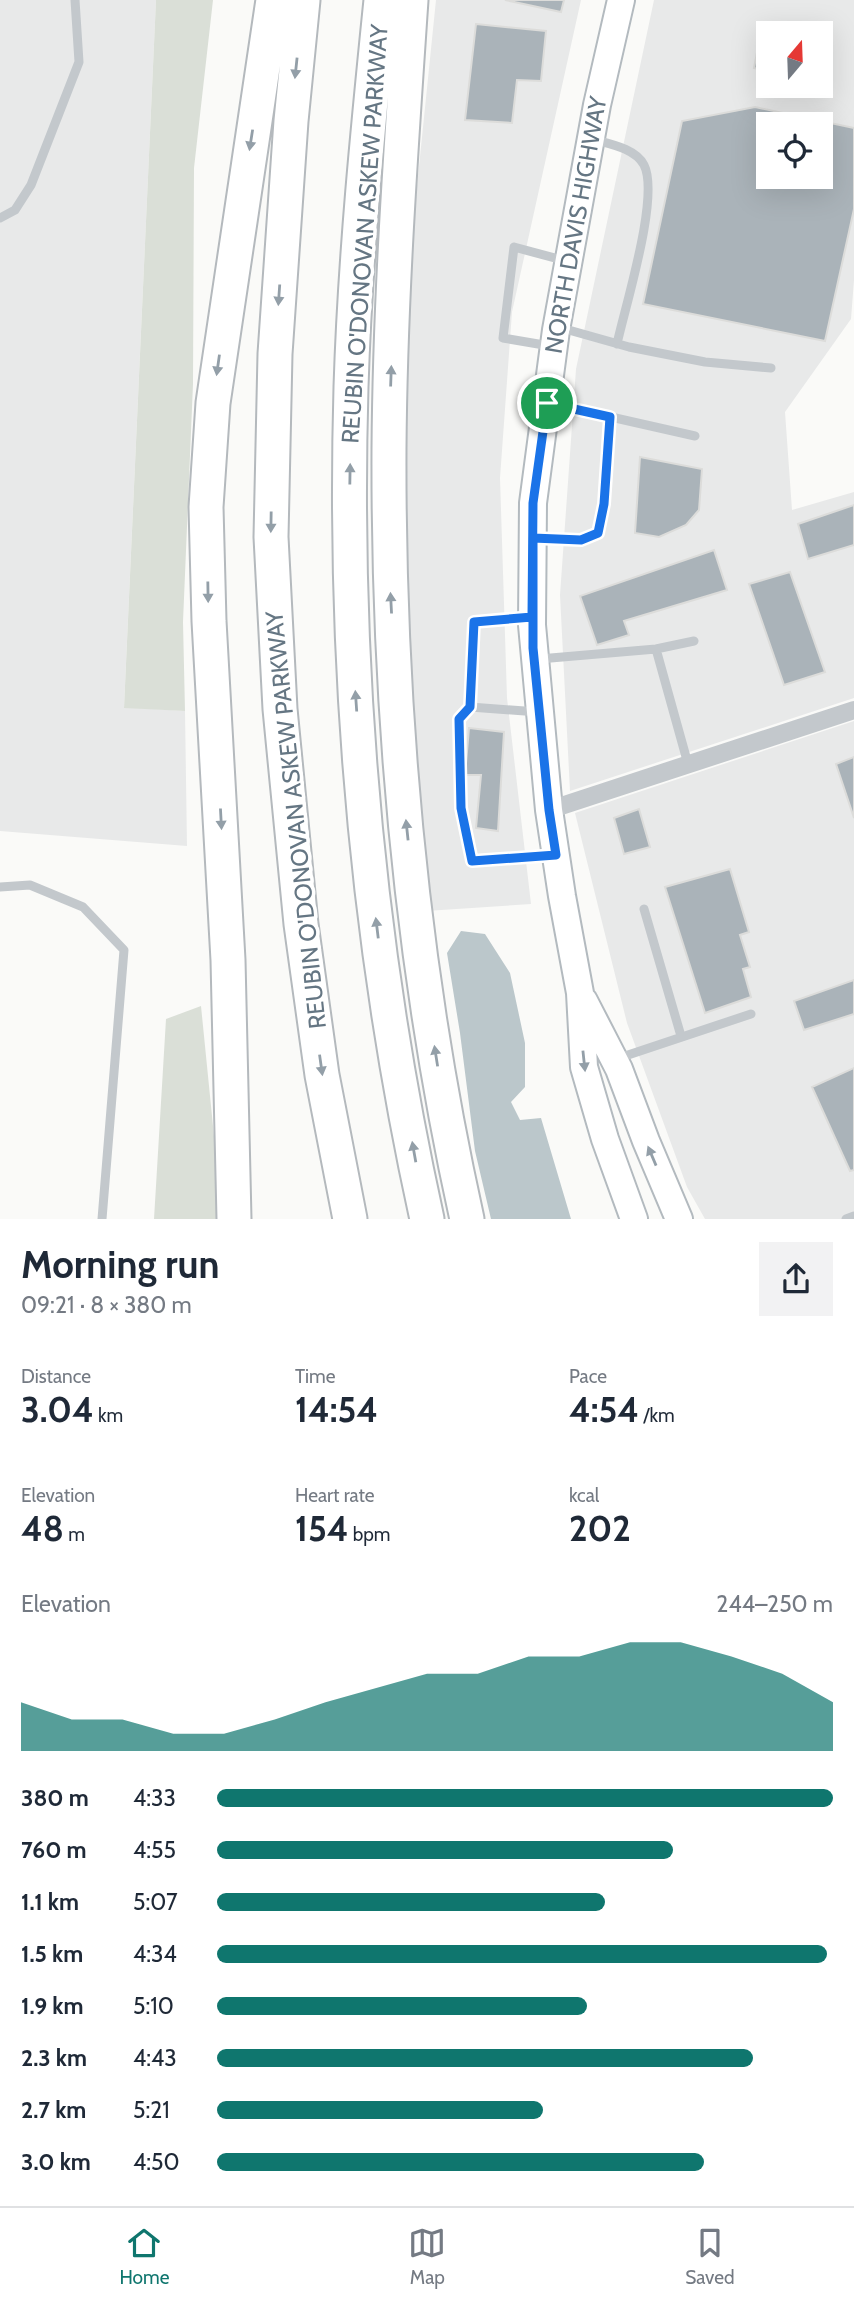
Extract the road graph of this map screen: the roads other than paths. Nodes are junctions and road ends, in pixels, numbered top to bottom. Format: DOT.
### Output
graph roads {
  1 [pos="75,0"];
  2 [pos="273,0"];
  3 [pos="303,0"];
  4 [pos="382,0"];
  5 [pos="411,0"];
  6 [pos="621,0"];
  7 [pos="591,139"];
  8 [pos="0,218"];
  9 [pos="568,262"];
  10 [pos="555,336"];
  11 [pos="617,344"];
  12 [pos="771,368"];
  13 [pos="547,403"];
  14 [pos="610,417"];
  15 [pos="695,436"];
  16 [pos="533,538"];
  17 [pos="532,617"];
  18 [pos="694,641"];
  19 [pos="656,649"];
  20 [pos="534,659"];
  21 [pos="470,707"];
  22 [pos="854,710"];
  23 [pos="540,712"];
  24 [pos="688,764"];
  25 [pos="549,810"];
  26 [pos="556,855"];
  27 [pos="0,887"];
  28 [pos="643,909"];
  29 [pos="580,993"];
  30 [pos="751,1014"];
  31 [pos="681,1036"];
  32 [pos="614,1059"];
  33 [pos="854,1216"];
  34 [pos="102,1219"];
  35 [pos="234,1219"];
  36 [pos="350,1219"];
  37 [pos="427,1219"];
  38 [pos="467,1219"];
  39 [pos="634,1219"];
  40 [pos="679,1219"];
  41 [pos="846,1219"];
  1 -- 8 [label="lane"];
  2 -- 35 [label="highway, one-way"];
  3 -- 36 [label="highway, REUBIN O'DONOVAN ASKEW PARKWAY, one-way"];
  37 -- 4 [label="highway, REUBIN O'DONOVAN ASKEW PARKWAY, one-way"];
  38 -- 5 [label="highway, one-way"];
  6 -- 7 [label="main road, NORTH DAVIS HIGHWAY"];
  7 -- 9 [label="main road, NORTH DAVIS HIGHWAY"];
  7 -- 11 [label="lane"];
  9 -- 10 [label="main road, NORTH DAVIS HIGHWAY"];
  9 -- 10 [label="lane"];
  10 -- 11 [label="lane"];
  10 -- 13 [label="main road, NORTH DAVIS HIGHWAY"];
  11 -- 12 [label="lane"];
  13 -- 14 [label="lane"];
  13 -- 16 [label="main road, NORTH DAVIS HIGHWAY"];
  14 -- 15 [label="lane"];
  14 -- 16 [label="lane"];
  16 -- 17 [label="main road, NORTH DAVIS HIGHWAY"];
  17 -- 20 [label="main road, NORTH DAVIS HIGHWAY"];
  17 -- 21 [label="lane"];
  18 -- 19 [label="lane"];
  19 -- 20 [label="lane"];
  19 -- 24 [label="lane"];
  20 -- 23 [label="main road, NORTH DAVIS HIGHWAY"];
  21 -- 23 [label="lane"];
  21 -- 26 [label="lane"];
  22 -- 24 [label="street"];
  23 -- 25 [label="main road, NORTH DAVIS HIGHWAY"];
  24 -- 25 [label="street"];
  25 -- 26 [label="main road, NORTH DAVIS HIGHWAY"];
  26 -- 29 [label="main road, NORTH DAVIS HIGHWAY"];
  27 -- 34 [label="lane"];
  28 -- 31 [label="lane"];
  29 -- 32 [label="main road, NORTH DAVIS HIGHWAY"];
  29 -- 39 [label="main road, NORTH DAVIS HIGHWAY, one-way"];
  30 -- 31 [label="lane"];
  31 -- 32 [label="lane"];
  40 -- 32 [label="main road, NORTH DAVIS HIGHWAY, one-way"];
  33 -- 41 [label="lane"];
}
